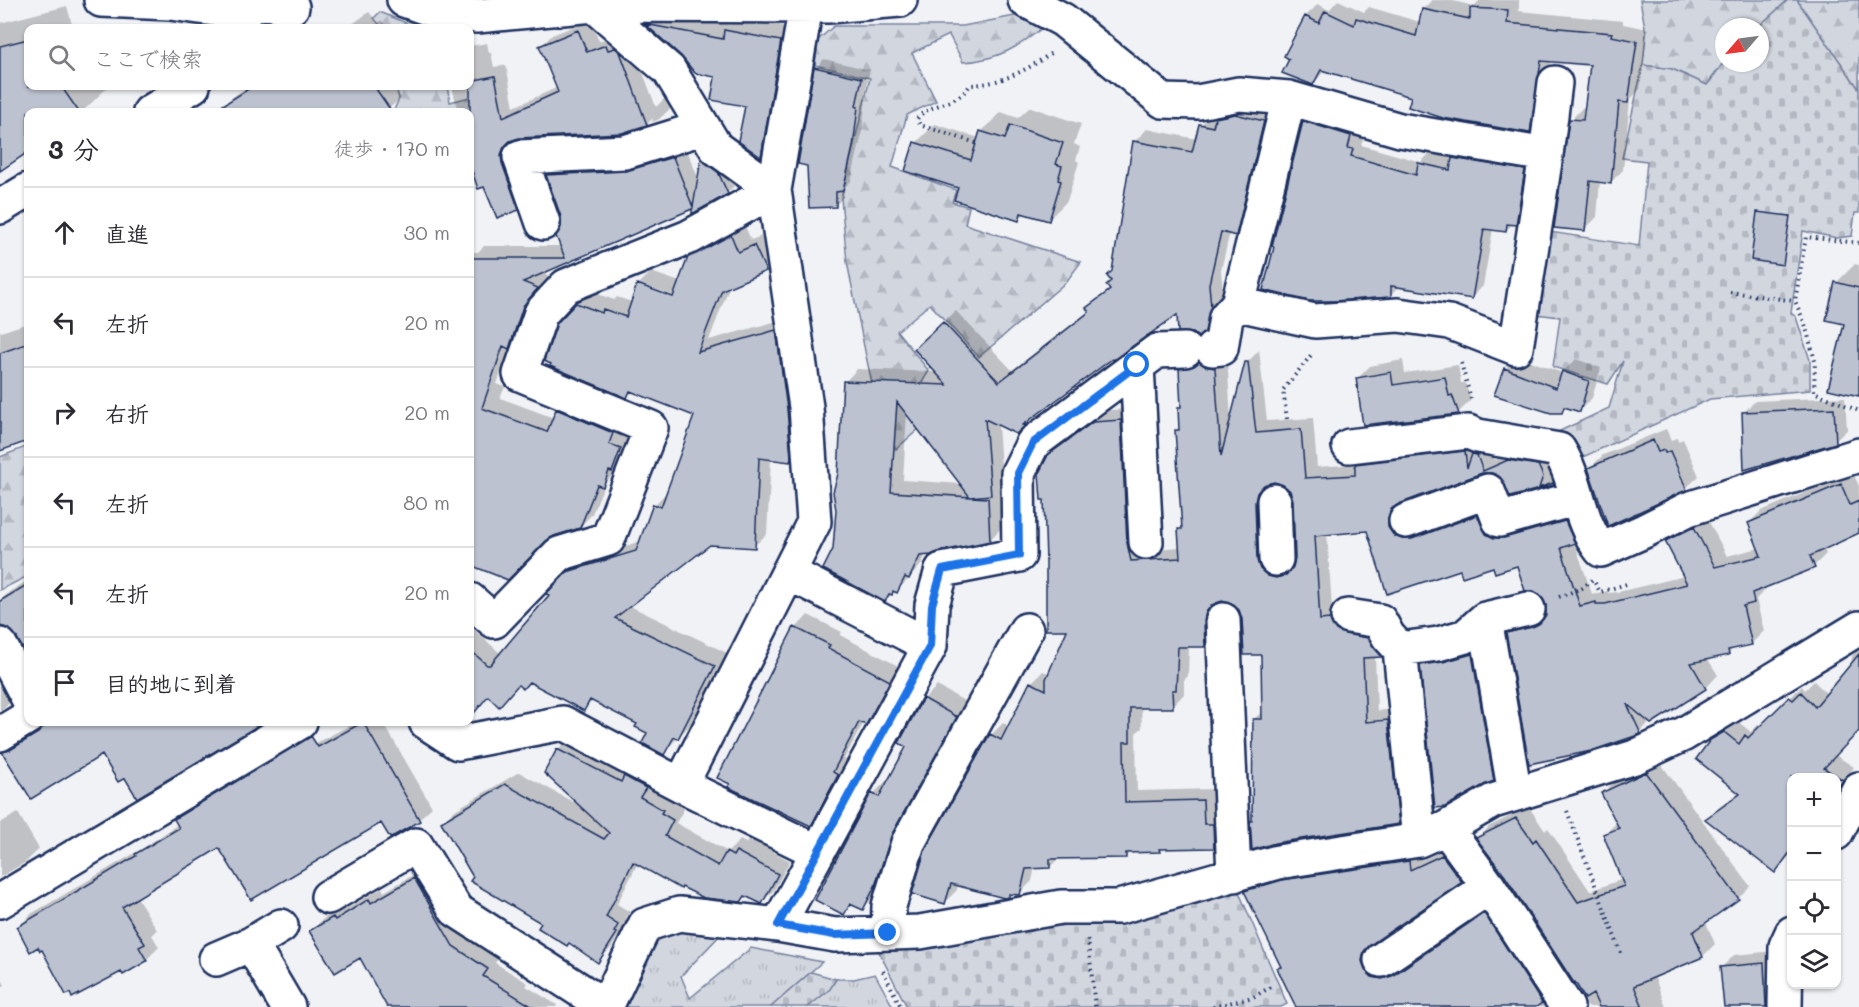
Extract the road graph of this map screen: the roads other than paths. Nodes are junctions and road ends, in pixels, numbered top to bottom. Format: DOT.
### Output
graph roads {
  1 [pos="101,0"];
  2 [pos="404,0"];
  3 [pos="900,0"];
  4 [pos="1025,0"];
  5 [pos="594,5"];
  6 [pos="807,6"];
  7 [pos="288,12"];
  8 [pos="1555,83"];
  9 [pos="186,90"];
  10 [pos="1289,98"];
  11 [pos="157,108"];
  12 [pos="702,128"];
  13 [pos="1546,155"];
  14 [pos="774,190"];
  15 [pos="24,192"];
  16 [pos="0,207"];
  17 [pos="543,223"];
  18 [pos="1238,304"];
  19 [pos="1173,354"];
  20 [pos="1349,446"];
  21 [pos="1859,456"];
  22 [pos="1577,498"];
  23 [pos="1274,501"];
  24 [pos="1406,521"];
  25 [pos="1146,542"];
  26 [pos="1276,559"];
  27 [pos="789,573"];
  28 [pos="474,604"];
  29 [pos="1528,609"];
  30 [pos="1348,616"];
  31 [pos="1485,619"];
  32 [pos="1223,620"];
  33 [pos="1859,628"];
  34 [pos="1026,630"];
  35 [pos="0,645"];
  36 [pos="930,646"];
  37 [pos="1400,649"];
  38 [pos="24,690"];
  39 [pos="24,719"];
  40 [pos="293,726"];
  41 [pos="432,726"];
  42 [pos="0,734"];
  43 [pos="681,785"];
  44 [pos="1859,789"];
  45 [pos="1515,794"];
  46 [pos="1839,827"];
  47 [pos="1432,834"];
  48 [pos="818,852"];
  49 [pos="1234,875"];
  50 [pos="1489,887"];
  51 [pos="328,897"];
  52 [pos="0,901"];
  53 [pos="778,925"];
  54 [pos="281,926"];
  55 [pos="888,933"];
  56 [pos="1790,935"];
  57 [pos="251,944"];
  58 [pos="216,959"];
  59 [pos="1381,960"];
  60 [pos="1564,1006"];
  61 [pos="288,1007"];
  62 [pos="606,1007"];
  63 [pos="1785,1007"];
  1 -- 7 [label="street"];
  2 -- 5 [label="street"];
  3 -- 6 [label="street"];
  4 -- 10 [label="street"];
  5 -- 6 [label="street"];
  5 -- 12 [label="street"];
  6 -- 14 [label="street"];
  8 -- 13 [label="street"];
  9 -- 11 [label="street"];
  10 -- 13 [label="street"];
  10 -- 18 [label="street"];
  12 -- 14 [label="street"];
  12 -- 17 [label="street"];
  13 -- 18 [label="street"];
  14 -- 27 [label="street"];
  14 -- 28 [label="street"];
  15 -- 16 [label="street"];
  18 -- 19 [label="street"];
  19 -- 25 [label="street"];
  19 -- 36 [label="street"];
  20 -- 22 [label="street"];
  21 -- 22 [label="street"];
  22 -- 24 [label="street"];
  23 -- 26 [label="street"];
  27 -- 36 [label="street"];
  27 -- 43 [label="street"];
  29 -- 31 [label="street"];
  30 -- 37 [label="street"];
  31 -- 37 [label="street"];
  31 -- 45 [label="street"];
  32 -- 49 [label="street"];
  33 -- 45 [label="street"];
  34 -- 55 [label="street"];
  35 -- 38 [label="street"];
  36 -- 48 [label="street"];
  37 -- 47 [label="street"];
  39 -- 42 [label="street"];
  40 -- 52 [label="street"];
  41 -- 43 [label="street"];
  43 -- 48 [label="street"];
  44 -- 46 [label="street"];
  45 -- 47 [label="street"];
  47 -- 49 [label="street"];
  47 -- 50 [label="street"];
  48 -- 53 [label="street"];
  49 -- 55 [label="street"];
  50 -- 59 [label="street"];
  50 -- 60 [label="street"];
  51 -- 62 [label="street"];
  53 -- 55 [label="street"];
  53 -- 62 [label="street"];
  54 -- 57 [label="street"];
  56 -- 63 [label="street"];
  57 -- 58 [label="street"];
  57 -- 61 [label="street"];
}
